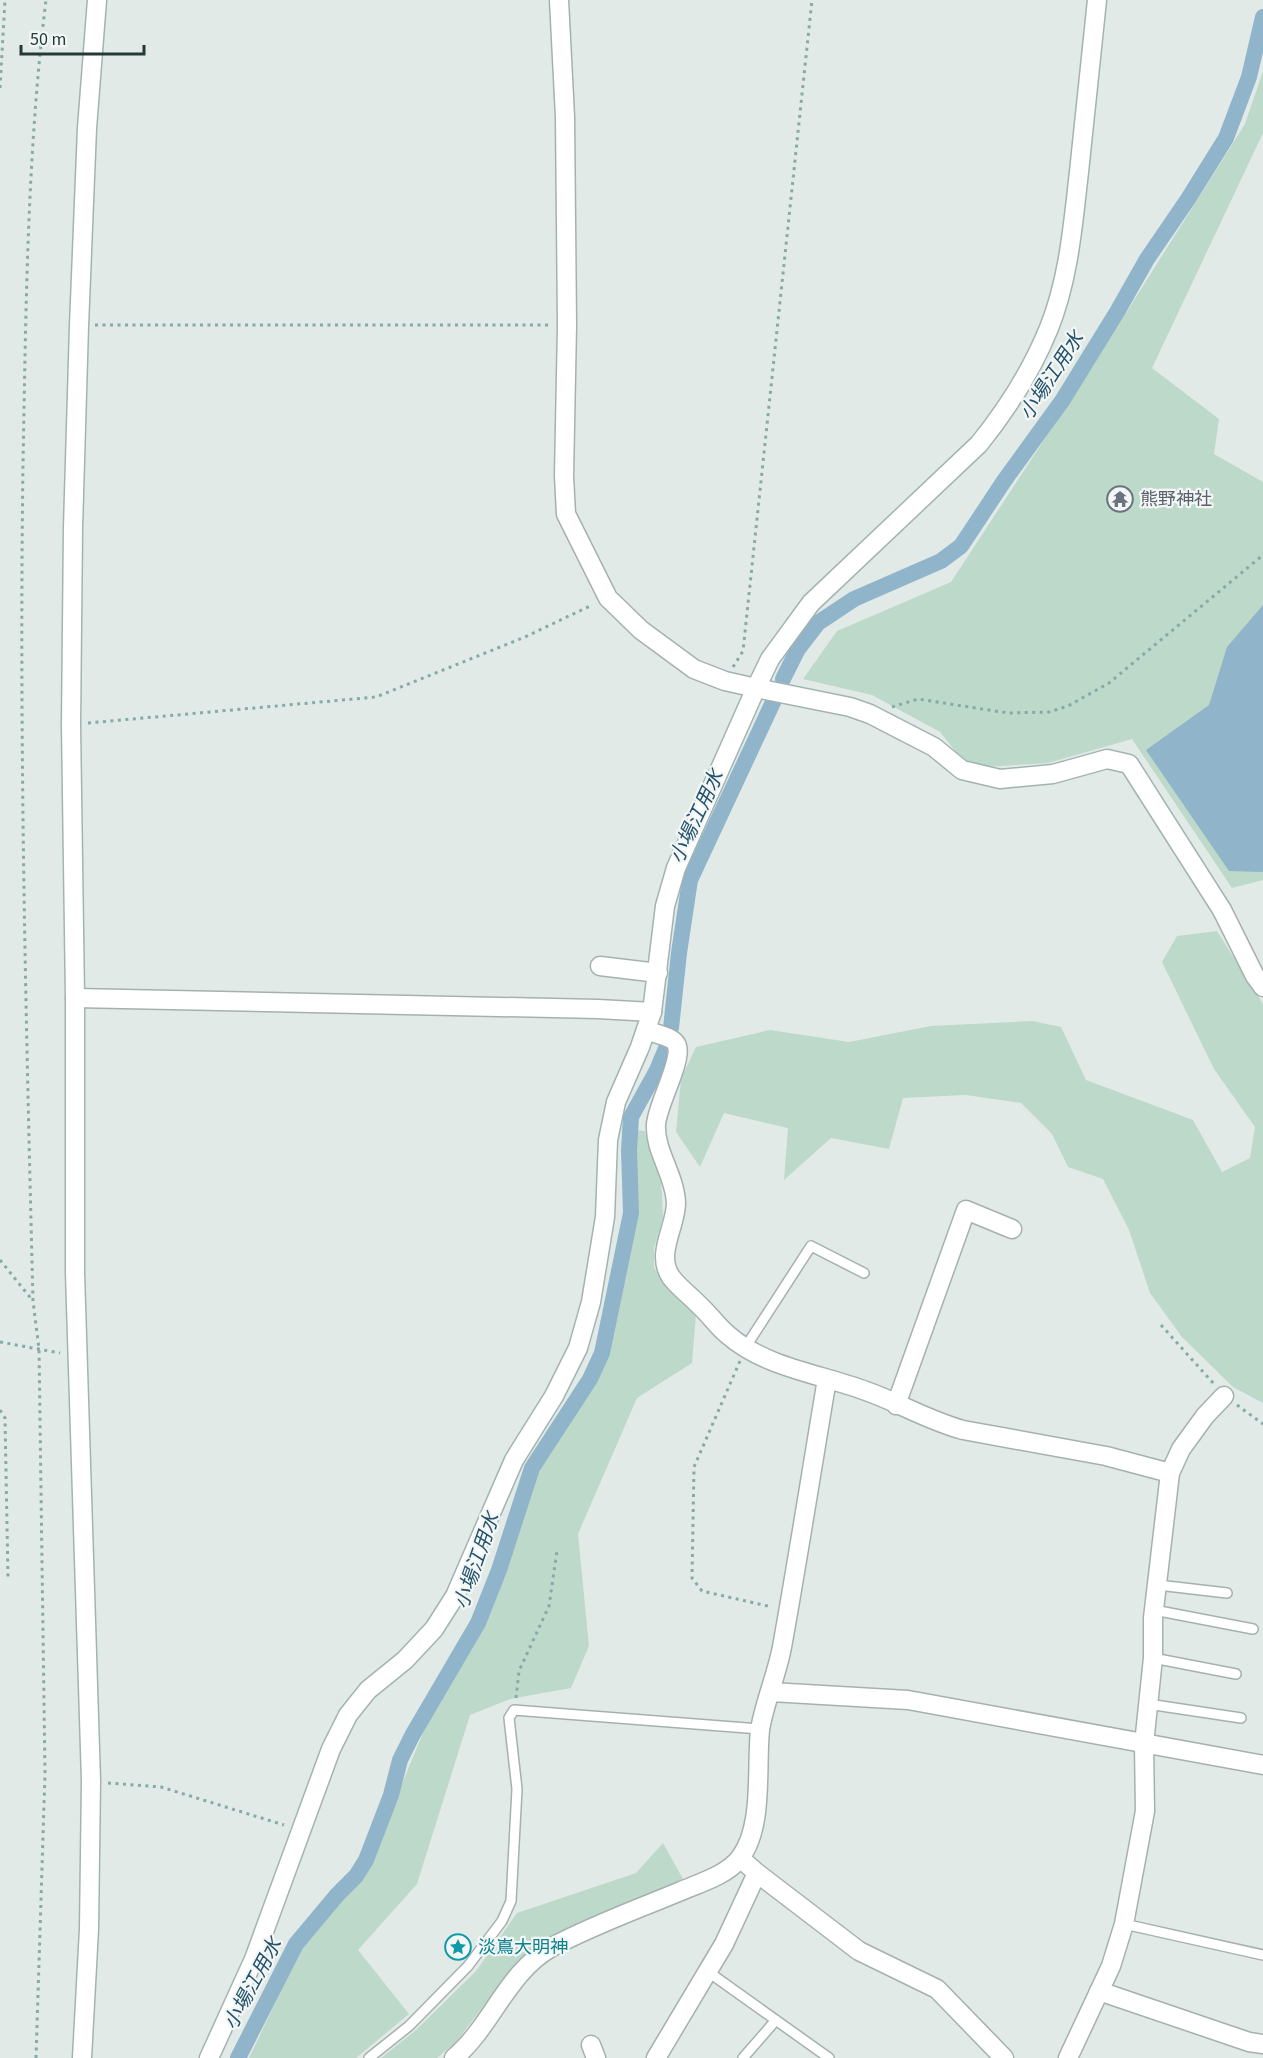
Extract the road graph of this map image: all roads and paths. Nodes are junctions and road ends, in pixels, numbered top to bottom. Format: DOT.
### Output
graph roads {
  1 [pos="5,0"];
  2 [pos="46,0"];
  3 [pos="97,0"];
  4 [pos="559,0"];
  5 [pos="812,0"];
  6 [pos="1097,0"];
  7 [pos="0,87"];
  8 [pos="567,325"];
  9 [pos="79,326"];
  10 [pos="1263,555"];
  11 [pos="608,598"];
  12 [pos="725,681"];
  13 [pos="756,688"];
  14 [pos="870,714"];
  15 [pos="71,725"];
  16 [pos="609,967"];
  17 [pos="658,973"];
  18 [pos="1263,987"];
  19 [pos="75,998"];
  20 [pos="652,1012"];
  21 [pos="646,1030"];
  22 [pos="1012,1229"];
  23 [pos="0,1260"];
  24 [pos="864,1273"];
  25 [pos="33,1301"];
  26 [pos="1161,1325"];
  27 [pos="0,1342"];
  28 [pos="746,1348"];
  29 [pos="39,1349"];
  30 [pos="77,1356"];
  31 [pos="827,1379"];
  32 [pos="1224,1396"];
  33 [pos="896,1405"];
  34 [pos="0,1410"];
  35 [pos="1263,1424"];
  36 [pos="1170,1473"];
  37 [pos="557,1551"];
  38 [pos="8,1578"];
  39 [pos="1158,1585"];
  40 [pos="1227,1593"];
  41 [pos="1154,1610"];
  42 [pos="788,1611"];
  43 [pos="1253,1629"];
  44 [pos="1153,1658"];
  45 [pos="1236,1674"];
  46 [pos="771,1692"];
  47 [pos="1148,1704"];
  48 [pos="514,1710"];
  49 [pos="1241,1718"];
  50 [pos="760,1730"];
  51 [pos="1144,1744"];
  52 [pos="1263,1764"];
  53 [pos="91,1781"];
  54 [pos="301,1830"];
  55 [pos="740,1858"];
  56 [pos="757,1873"];
  57 [pos="1124,1924"];
  58 [pos="1263,1955"];
  59 [pos="707,1971"];
  60 [pos="1099,1991"];
  61 [pos="776,2020"];
  62 [pos="1263,2044"];
  63 [pos="36,2058"];
  64 [pos="82,2058"];
  65 [pos="209,2058"];
  66 [pos="369,2058"];
  67 [pos="454,2058"];
  68 [pos="656,2058"];
  69 [pos="743,2058"];
  70 [pos="829,2058"];
  71 [pos="1004,2058"];
  72 [pos="1068,2058"];
  1 -- 7 [label="path"];
  2 -- 25 [label="path"];
  3 -- 9 [label="street"];
  4 -- 8 [label="street"];
  5 -- 12 [label="path"];
  6 -- 13 [label="street"];
  8 -- 9 [label="path"];
  8 -- 11 [label="street"];
  9 -- 15 [label="street"];
  10 -- 14 [label="path"];
  11 -- 12 [label="street"];
  11 -- 15 [label="path"];
  12 -- 13 [label="street"];
  13 -- 14 [label="street"];
  13 -- 17 [label="street"];
  14 -- 18 [label="street"];
  15 -- 19 [label="street"];
  16 -- 17 [label="street"];
  17 -- 20 [label="street"];
  19 -- 20 [label="street"];
  19 -- 30 [label="street"];
  20 -- 21 [label="street"];
  21 -- 28 [label="street"];
  21 -- 54 [label="street"];
  22 -- 33 [label="street"];
  23 -- 25 [label="path"];
  24 -- 28 [label="lane"];
  25 -- 29 [label="path"];
  26 -- 32 [label="path"];
  27 -- 29 [label="path"];
  28 -- 31 [label="street"];
  28 -- 42 [label="path"];
  29 -- 30 [label="path"];
  29 -- 63 [label="path"];
  30 -- 53 [label="street"];
  31 -- 33 [label="street"];
  31 -- 42 [label="street"];
  32 -- 35 [label="path"];
  32 -- 36 [label="street"];
  33 -- 36 [label="street"];
  34 -- 38 [label="path"];
  36 -- 39 [label="street"];
  37 -- 48 [label="path"];
  39 -- 40 [label="lane"];
  39 -- 41 [label="street"];
  41 -- 43 [label="lane"];
  41 -- 44 [label="street"];
  42 -- 46 [label="street"];
  44 -- 45 [label="lane"];
  44 -- 47 [label="street"];
  46 -- 50 [label="street"];
  46 -- 51 [label="street"];
  47 -- 49 [label="lane"];
  47 -- 51 [label="street"];
  48 -- 50 [label="lane"];
  48 -- 66 [label="lane"];
  50 -- 55 [label="street"];
  51 -- 52 [label="street"];
  51 -- 57 [label="street"];
  53 -- 54 [label="path"];
  53 -- 64 [label="street"];
  54 -- 65 [label="street"];
  55 -- 56 [label="street"];
  55 -- 67 [label="street"];
  56 -- 59 [label="street"];
  56 -- 71 [label="street"];
  57 -- 58 [label="lane"];
  57 -- 60 [label="street"];
  59 -- 61 [label="lane"];
  59 -- 68 [label="street"];
  60 -- 62 [label="street"];
  60 -- 72 [label="street"];
  61 -- 69 [label="lane"];
  61 -- 70 [label="lane"];
}
